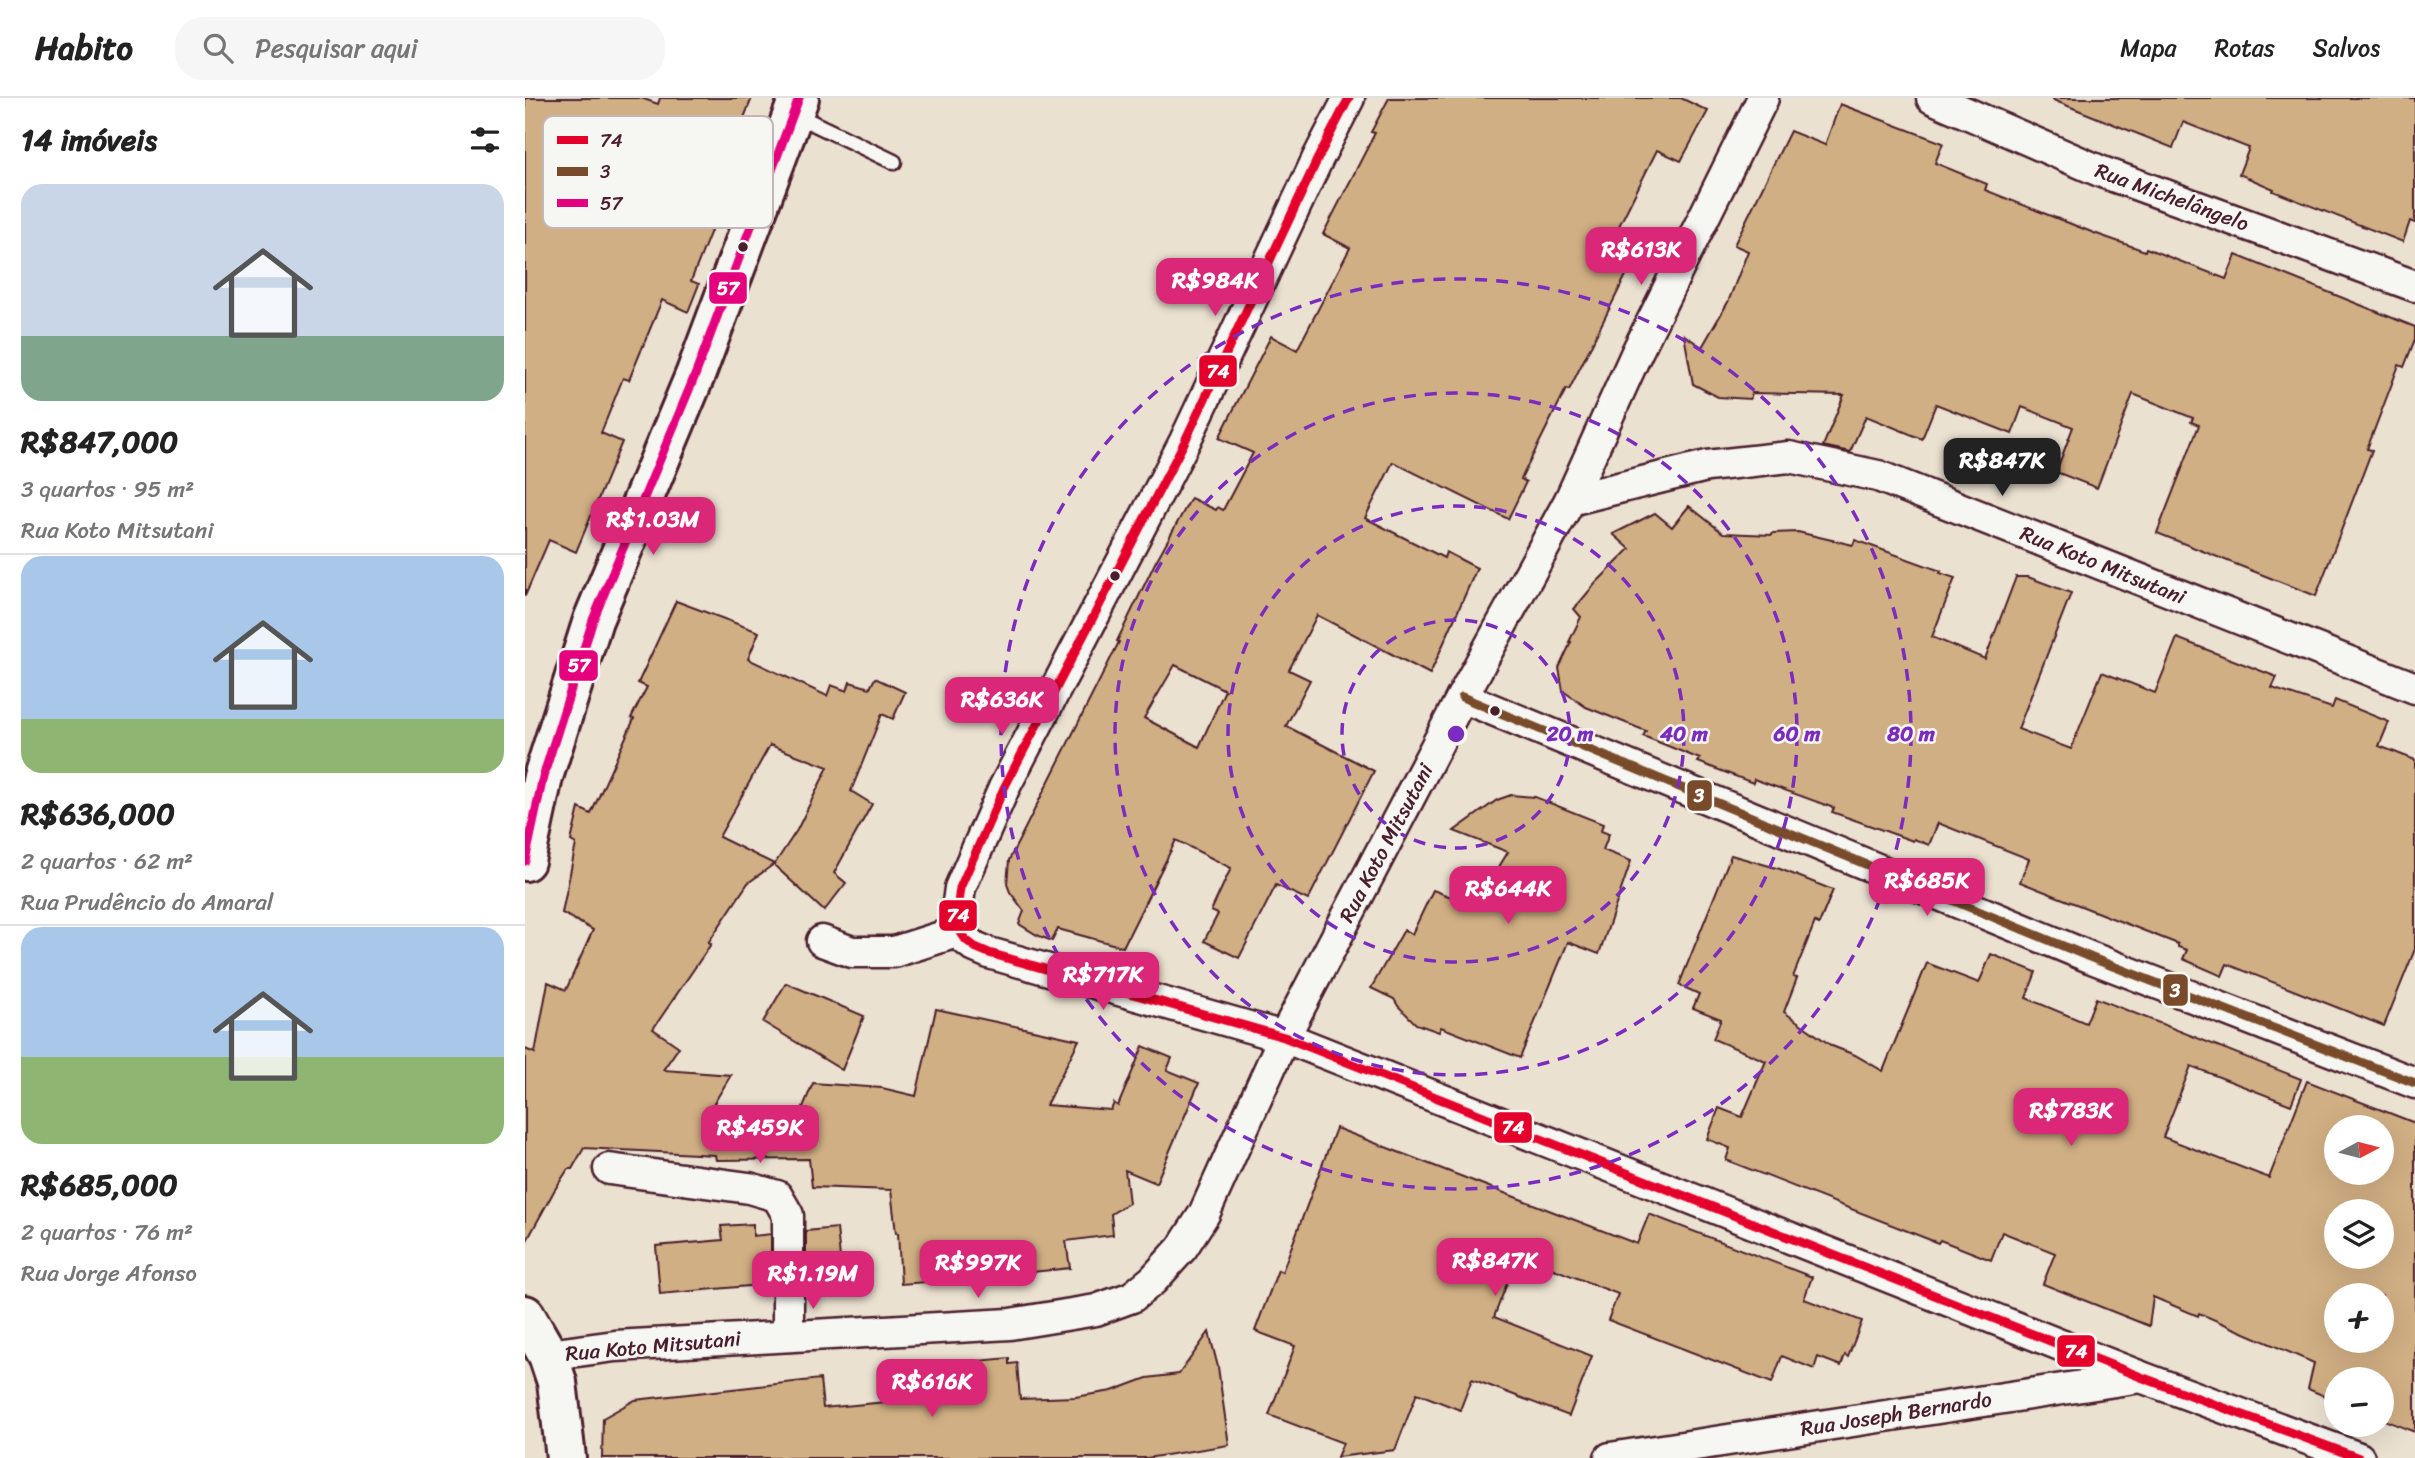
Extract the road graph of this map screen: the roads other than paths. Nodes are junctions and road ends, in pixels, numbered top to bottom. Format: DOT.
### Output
graph roads {
  1 [pos="1349,98"];
  2 [pos="1763,98"];
  3 [pos="1932,98"];
  4 [pos="796,106"];
  5 [pos="894,162"];
  6 [pos="773,167"];
  7 [pos="750,228"];
  8 [pos="2415,286"];
  9 [pos="1570,500"];
  10 [pos="2415,688"];
  11 [pos="1462,697"];
  12 [pos="525,861"];
  13 [pos="960,932"];
  14 [pos="822,942"];
  15 [pos="1284,1037"];
  16 [pos="2415,1083"];
  17 [pos="609,1169"];
  18 [pos="525,1315"];
  19 [pos="788,1336"];
  20 [pos="548,1355"];
  21 [pos="2141,1377"];
  22 [pos="2351,1456"];
  23 [pos="566,1458"];
  24 [pos="1610,1458"];
  1 -- 13 [label="street"];
  2 -- 9 [label="street"];
  3 -- 8 [label="street, Rua Michelângelo"];
  4 -- 5 [label="lane"];
  4 -- 6 [label="main road"];
  7 -- 12 [label="main road"];
  9 -- 10 [label="street, Rua Koto Mitsutani"];
  9 -- 11 [label="street, Rua Koto Mitsutani"];
  11 -- 15 [label="street, Rua Koto Mitsutani"];
  11 -- 16 [label="street"];
  13 -- 14 [label="street"];
  13 -- 15 [label="street"];
  15 -- 19 [label="street, Rua Koto Mitsutani"];
  15 -- 21 [label="street"];
  17 -- 19 [label="street"];
  18 -- 20 [label="main road"];
  19 -- 20 [label="street, Rua Koto Mitsutani"];
  20 -- 23 [label="main road"];
  21 -- 22 [label="street"];
  21 -- 24 [label="street, Rua Joseph Bernardo"];
}
